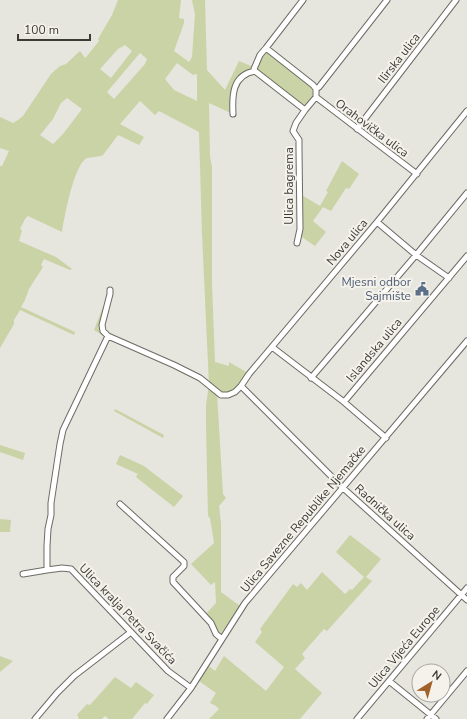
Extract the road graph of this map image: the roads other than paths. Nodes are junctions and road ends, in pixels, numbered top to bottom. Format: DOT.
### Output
graph roads {
  1 [pos="303,0"];
  2 [pos="387,0"];
  3 [pos="456,0"];
  4 [pos="266,48"];
  5 [pos="255,71"];
  6 [pos="316,89"];
  7 [pos="316,98"];
  8 [pos="305,110"];
  9 [pos="467,111"];
  10 [pos="233,114"];
  11 [pos="357,129"];
  12 [pos="417,174"];
  13 [pos="467,193"];
  14 [pos="377,222"];
  15 [pos="297,243"];
  16 [pos="416,255"];
  17 [pos="467,256"];
  18 [pos="449,278"];
  19 [pos="110,290"];
  20 [pos="107,338"];
  21 [pos="467,341"];
  22 [pos="272,347"];
  23 [pos="311,378"];
  24 [pos="241,386"];
  25 [pos="344,402"];
  26 [pos="386,438"];
  27 [pos="342,487"];
  28 [pos="120,504"];
  29 [pos="47,570"];
  30 [pos="23,574"];
  31 [pos="467,588"];
  32 [pos="461,594"];
  33 [pos="467,600"];
  34 [pos="130,632"];
  35 [pos="222,639"];
  36 [pos="467,671"];
  37 [pos="389,681"];
  38 [pos="191,688"];
  39 [pos="429,717"];
  40 [pos="35,719"];
  41 [pos="167,719"];
  42 [pos="357,719"];
  43 [pos="436,719"];
  1 -- 4 [label="street"];
  2 -- 6 [label="street"];
  3 -- 11 [label="street, Ilirska ulica"];
  4 -- 5 [label="street"];
  4 -- 6 [label="street"];
  5 -- 8 [label="street"];
  5 -- 10 [label="street"];
  6 -- 7 [label="street"];
  7 -- 8 [label="street"];
  7 -- 11 [label="street, Orahovička ulica"];
  8 -- 15 [label="street, Ulica bagrema"];
  9 -- 12 [label="street, Nova ulica"];
  11 -- 12 [label="street, Orahovička ulica"];
  12 -- 14 [label="street, Nova ulica"];
  13 -- 16 [label="street"];
  14 -- 16 [label="street"];
  14 -- 22 [label="street, Nova ulica"];
  16 -- 18 [label="street"];
  16 -- 23 [label="street"];
  17 -- 18 [label="street, Islandska ulica"];
  18 -- 25 [label="street, Islandska ulica"];
  19 -- 20 [label="street"];
  20 -- 24 [label="street"];
  20 -- 29 [label="street"];
  21 -- 26 [label="street, Ulica Savezne Republike Njemačke"];
  22 -- 23 [label="street"];
  22 -- 24 [label="street, Nova ulica"];
  23 -- 25 [label="street"];
  24 -- 27 [label="street, Radnička ulica"];
  25 -- 26 [label="street"];
  26 -- 27 [label="street, Ulica Savezne Republike Njemačke"];
  27 -- 32 [label="street, Radnička ulica"];
  27 -- 35 [label="street, Ulica Savezne Republike Njemačke"];
  28 -- 35 [label="street"];
  29 -- 30 [label="street, Ulica kralja Petra Svačića"];
  29 -- 34 [label="street, Ulica kralja Petra Svačića"];
  31 -- 32 [label="street, Ulica Vijeća Europe"];
  32 -- 33 [label="street, Radnička ulica"];
  32 -- 37 [label="street, Ulica Vijeća Europe"];
  34 -- 38 [label="street, Ulica kralja Petra Svačića"];
  34 -- 40 [label="street"];
  35 -- 38 [label="street, Ulica Savezne Republike Njemačke"];
  36 -- 39 [label="street"];
  37 -- 39 [label="street"];
  37 -- 42 [label="street, Ulica Vijeća Europe"];
  38 -- 41 [label="street, Ulica Savezne Republike Njemačke"];
  39 -- 43 [label="street"];
}
